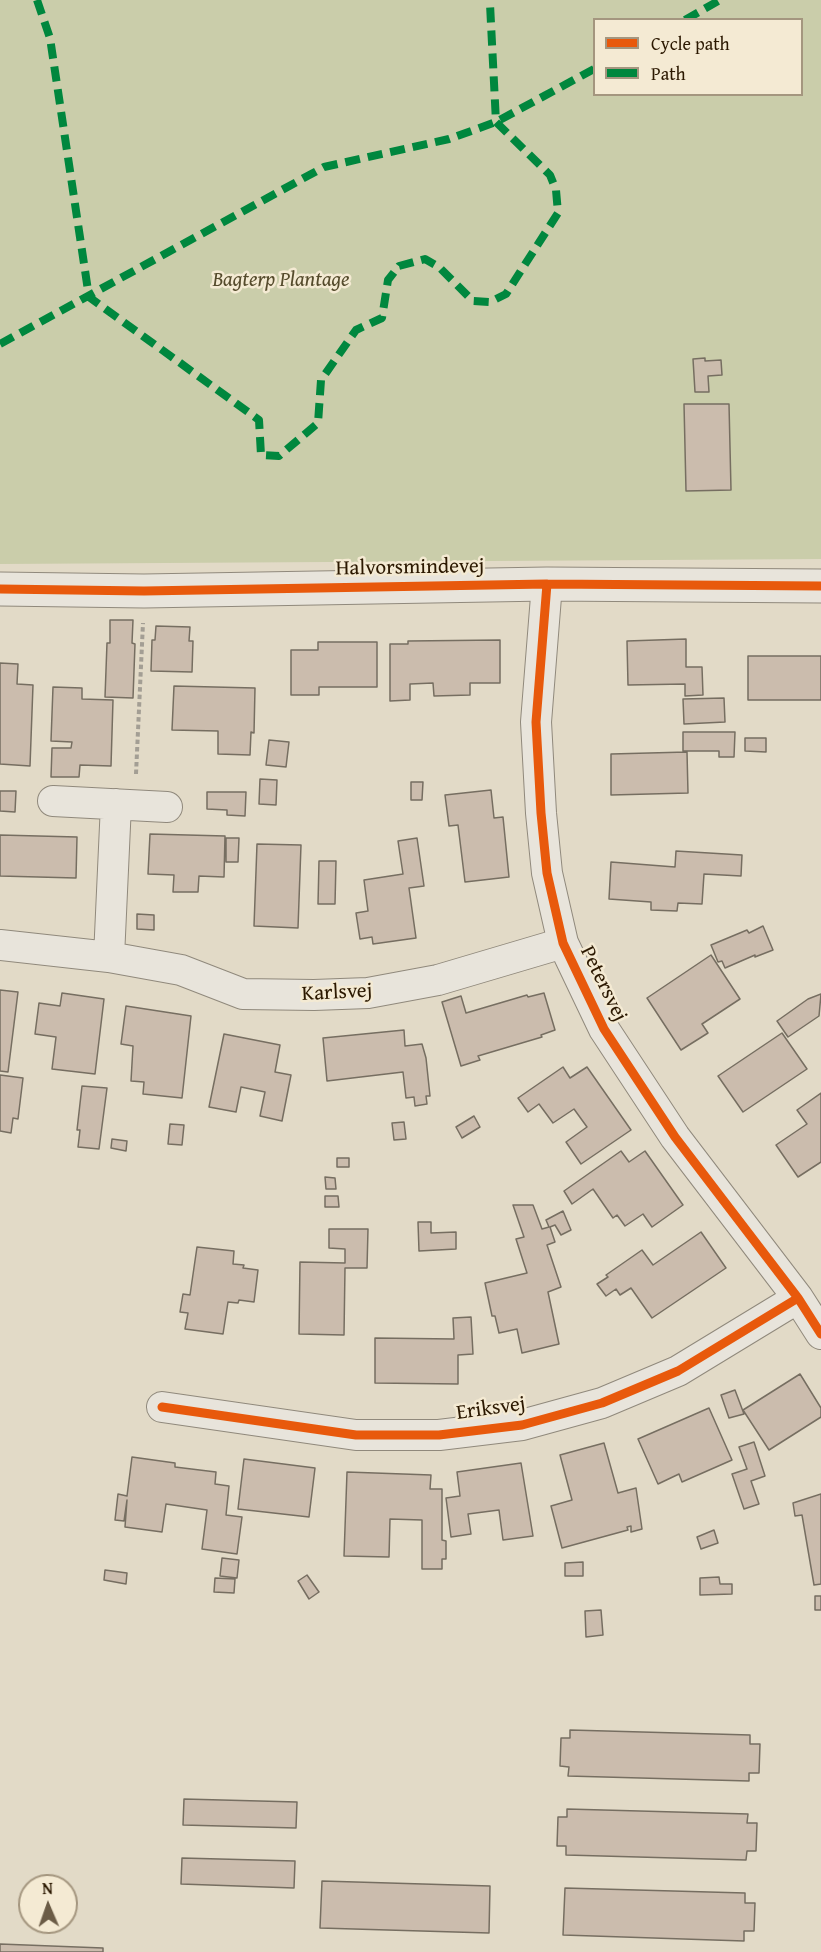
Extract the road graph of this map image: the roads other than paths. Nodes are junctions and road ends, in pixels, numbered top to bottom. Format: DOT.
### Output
graph roads {
  1 [pos="547,584"];
  2 [pos="821,586"];
  3 [pos="0,589"];
  4 [pos="53,801"];
  5 [pos="116,804"];
  6 [pos="167,807"];
  7 [pos="563,943"];
  8 [pos="0,945"];
  9 [pos="109,957"];
  10 [pos="798,1299"];
  11 [pos="821,1334"];
  12 [pos="162,1407"];
  1 -- 2 [label="street, Halvorsmindevej"];
  1 -- 3 [label="street, Halvorsmindevej"];
  1 -- 7 [label="street, Petersvej"];
  4 -- 5 [label="street"];
  5 -- 6 [label="street"];
  5 -- 9 [label="street"];
  7 -- 9 [label="street, Karlsvej"];
  7 -- 10 [label="street, Petersvej"];
  8 -- 9 [label="street, Karlsvej"];
  10 -- 11 [label="street, Petersvej"];
  10 -- 12 [label="street, Eriksvej"];
}
